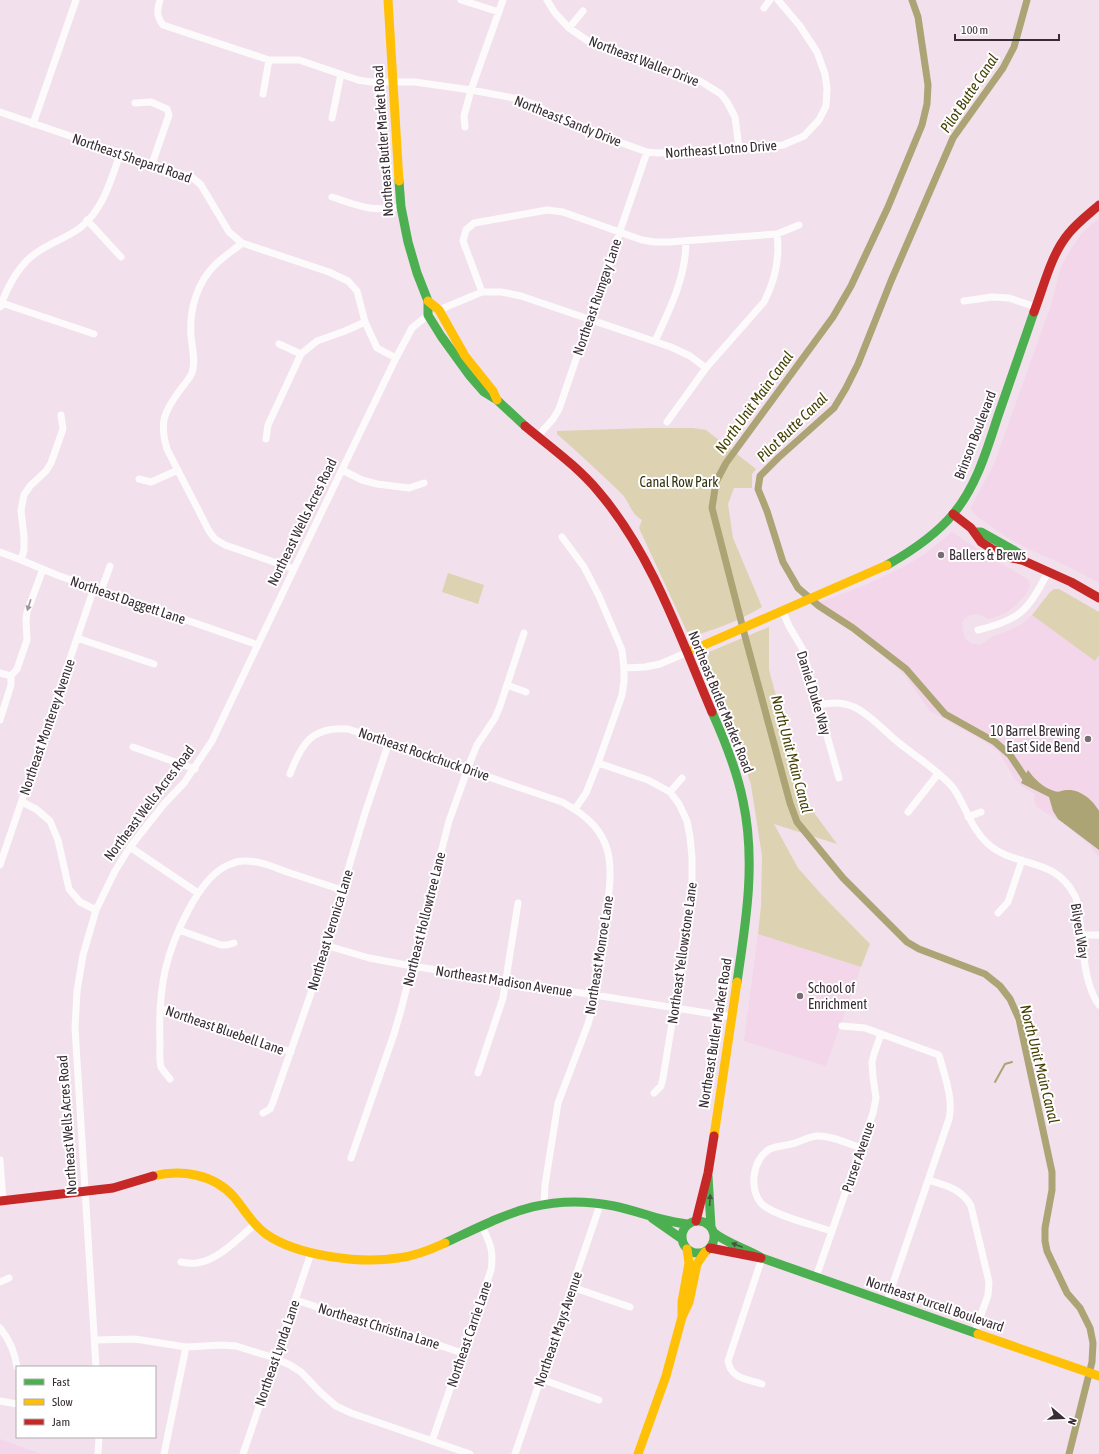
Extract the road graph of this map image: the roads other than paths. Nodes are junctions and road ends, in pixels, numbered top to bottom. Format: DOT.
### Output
graph roads {
  1 [pos="76,0"];
  2 [pos="160,0"];
  3 [pos="388,0"];
  4 [pos="461,0"];
  5 [pos="503,0"];
  6 [pos="547,0"];
  7 [pos="770,0"];
  8 [pos="778,0"];
  9 [pos="764,8"];
  10 [pos="582,11"];
  11 [pos="499,12"];
  12 [pos="569,28"];
  13 [pos="269,60"];
  14 [pos="341,74"];
  15 [pos="392,82"];
  16 [pos="471,90"];
  17 [pos="263,94"];
  18 [pos="135,103"];
  19 [pos="0,112"];
  20 [pos="332,118"];
  21 [pos="33,124"];
  22 [pos="465,128"];
  23 [pos="739,148"];
  24 [pos="647,152"];
  25 [pos="120,154"];
  26 [pos="152,164"];
  27 [pos="332,197"];
  28 [pos="1099,205"];
  29 [pos="401,207"];
  30 [pos="87,220"];
  31 [pos="799,225"];
  32 [pos="619,232"];
  33 [pos="777,234"];
  34 [pos="686,241"];
  35 [pos="242,243"];
  36 [pos="120,257"];
  37 [pos="482,292"];
  38 [pos="428,300"];
  39 [pos="964,300"];
  40 [pos="1,305"];
  41 [pos="1036,307"];
  42 [pos="439,310"];
  43 [pos="428,315"];
  44 [pos="589,319"];
  45 [pos="365,322"];
  46 [pos="94,334"];
  47 [pos="655,341"];
  48 [pos="279,344"];
  49 [pos="301,354"];
  50 [pos="396,358"];
  51 [pos="706,368"];
  52 [pos="493,391"];
  53 [pos="497,400"];
  54 [pos="61,415"];
  55 [pos="668,422"];
  56 [pos="538,436"];
  57 [pos="266,439"];
  58 [pos="178,470"];
  59 [pos="342,470"];
  60 [pos="139,479"];
  61 [pos="424,483"];
  62 [pos="953,514"];
  63 [pos="562,537"];
  64 [pos="0,552"];
  65 [pos="21,560"];
  66 [pos="110,566"];
  67 [pos="43,569"];
  68 [pos="294,569"];
  69 [pos="1048,572"];
  70 [pos="98,589"];
  71 [pos="1099,598"];
  72 [pos="782,610"];
  73 [pos="978,630"];
  74 [pos="524,633"];
  75 [pos="77,638"];
  76 [pos="258,645"];
  77 [pos="688,652"];
  78 [pos="154,664"];
  79 [pos="624,668"];
  80 [pos="0,673"];
  81 [pos="11,676"];
  82 [pos="507,685"];
  83 [pos="526,692"];
  84 [pos="819,705"];
  85 [pos="0,720"];
  86 [pos="389,742"];
  87 [pos="133,747"];
  88 [pos="598,763"];
  89 [pos="195,769"];
  90 [pos="467,769"];
  91 [pos="290,774"];
  92 [pos="938,774"];
  93 [pos="682,778"];
  94 [pos="839,778"];
  95 [pos="670,792"];
  96 [pos="22,802"];
  97 [pos="575,809"];
  98 [pos="908,812"];
  99 [pos="981,812"];
  100 [pos="968,817"];
  101 [pos="130,847"];
  102 [pos="1022,860"];
  103 [pos="0,865"];
  104 [pos="342,890"];
  105 [pos="198,894"];
  106 [pos="518,903"];
  107 [pos="96,910"];
  108 [pos="998,913"];
  109 [pos="179,930"];
  110 [pos="1099,935"];
  111 [pos="1081,936"];
  112 [pos="234,943"];
  113 [pos="325,945"];
  114 [pos="412,966"];
  115 [pos="506,980"];
  116 [pos="594,995"];
  117 [pos="1099,1005"];
  118 [pos="160,1008"];
  119 [pos="675,1008"];
  120 [pos="732,1017"];
  121 [pos="842,1026"];
  122 [pos="881,1034"];
  123 [pos="291,1052"];
  124 [pos="478,1073"];
  125 [pos="170,1079"];
  126 [pos="654,1093"];
  127 [pos="263,1113"];
  128 [pos="861,1148"];
  129 [pos="351,1158"];
  130 [pos="0,1160"];
  131 [pos="708,1173"];
  132 [pos="928,1180"];
  133 [pos="86,1192"];
  134 [pos="1,1201"];
  135 [pos="544,1204"];
  136 [pos="600,1205"];
  137 [pos="652,1218"];
  138 [pos="692,1222"];
  139 [pos="254,1225"];
  140 [pos="482,1226"];
  141 [pos="712,1230"];
  142 [pos="832,1231"];
  143 [pos="682,1239"];
  144 [pos="687,1249"];
  145 [pos="707,1250"];
  146 [pos="311,1252"];
  147 [pos="762,1258"];
  148 [pos="181,1262"];
  149 [pos="816,1277"];
  150 [pos="9,1278"];
  151 [pos="0,1282"];
  152 [pos="572,1287"];
  153 [pos="296,1300"];
  154 [pos="887,1301"];
  155 [pos="630,1307"];
  156 [pos="682,1317"];
  157 [pos="0,1328"];
  158 [pos="975,1332"];
  159 [pos="95,1340"];
  160 [pos="186,1347"];
  161 [pos="462,1353"];
  162 [pos="275,1358"];
  163 [pos="17,1366"];
  164 [pos="96,1366"];
  165 [pos="1099,1376"];
  166 [pos="541,1380"];
  167 [pos="762,1384"];
  168 [pos="599,1400"];
  169 [pos="0,1401"];
  170 [pos="16,1403"];
  171 [pos="99,1438"];
  172 [pos="432,1441"];
  173 [pos="98,1454"];
  174 [pos="164,1454"];
  175 [pos="242,1454"];
  176 [pos="470,1454"];
  177 [pos="515,1454"];
  178 [pos="638,1454"];
  1 -- 21 [label="street"];
  2 -- 13 [label="street, Northeast Sandy Drive"];
  3 -- 15 [label="street, Northeast Butler Market Road"];
  4 -- 11 [label="street"];
  5 -- 11 [label="street"];
  6 -- 12 [label="street, Northeast Waller Drive"];
  7 -- 9 [label="street"];
  8 -- 23 [label="street, Northeast Lotno Drive"];
  10 -- 12 [label="street"];
  11 -- 16 [label="street"];
  12 -- 23 [label="street, Northeast Waller Drive"];
  13 -- 14 [label="street, Northeast Sandy Drive"];
  13 -- 17 [label="street"];
  14 -- 15 [label="street, Northeast Sandy Drive"];
  14 -- 20 [label="street"];
  15 -- 16 [label="street, Northeast Sandy Drive"];
  15 -- 29 [label="street, Northeast Butler Market Road"];
  16 -- 22 [label="street"];
  16 -- 24 [label="street, Northeast Sandy Drive"];
  18 -- 26 [label="street"];
  19 -- 21 [label="street, Northeast Shepard Road"];
  21 -- 25 [label="street, Northeast Shepard Road"];
  23 -- 24 [label="street, Northeast Lotno Drive"];
  24 -- 32 [label="street, Northeast Rumgay Lane"];
  25 -- 26 [label="street, Northeast Shepard Road"];
  25 -- 30 [label="street"];
  26 -- 35 [label="street, Northeast Shepard Road"];
  27 -- 29 [label="street"];
  28 -- 41 [label="street, Brinson Boulevard"];
  29 -- 38 [label="street, Northeast Butler Market Road"];
  30 -- 36 [label="street"];
  30 -- 40 [label="street"];
  31 -- 33 [label="street"];
  32 -- 34 [label="street"];
  32 -- 37 [label="street"];
  32 -- 44 [label="street, Northeast Rumgay Lane"];
  33 -- 34 [label="street"];
  33 -- 51 [label="street"];
  34 -- 47 [label="street"];
  35 -- 45 [label="street, Northeast Shepard Road"];
  35 -- 58 [label="street"];
  37 -- 42 [label="street"];
  37 -- 44 [label="street"];
  38 -- 42 [label="street, Northeast Butler Market Road"];
  38 -- 43 [label="street, Northeast Butler Market Road"];
  39 -- 41 [label="street"];
  40 -- 46 [label="street"];
  41 -- 62 [label="street, Brinson Boulevard"];
  42 -- 43 [label="street, Northeast Wells Acres Road"];
  42 -- 52 [label="street, Northeast Butler Market Road"];
  43 -- 50 [label="street, Northeast Wells Acres Road"];
  43 -- 52 [label="street"];
  43 -- 53 [label="street, Northeast Butler Market Road"];
  44 -- 47 [label="street"];
  44 -- 56 [label="street, Northeast Rumgay Lane"];
  45 -- 49 [label="street"];
  45 -- 50 [label="street, Northeast Shepard Road"];
  47 -- 51 [label="street"];
  48 -- 49 [label="street"];
  49 -- 57 [label="street"];
  50 -- 59 [label="street, Northeast Wells Acres Road"];
  51 -- 55 [label="street"];
  52 -- 53 [label="street, Northeast Butler Market Road"];
  53 -- 56 [label="street, Northeast Butler Market Road"];
  54 -- 65 [label="street"];
  56 -- 77 [label="street, Northeast Butler Market Road"];
  58 -- 60 [label="street"];
  58 -- 68 [label="street"];
  59 -- 61 [label="street"];
  59 -- 68 [label="street, Northeast Wells Acres Road"];
  62 -- 69 [label="street"];
  62 -- 72 [label="street, Brinson Boulevard"];
  63 -- 79 [label="street"];
  64 -- 65 [label="street, Northeast Daggett Lane"];
  65 -- 67 [label="street, Northeast Daggett Lane"];
  66 -- 70 [label="street, Northeast Monterey Avenue"];
  67 -- 70 [label="street, Northeast Daggett Lane"];
  67 -- 81 [label="street, one-way"];
  68 -- 76 [label="street, Northeast Wells Acres Road"];
  69 -- 71 [label="street"];
  69 -- 73 [label="street"];
  70 -- 75 [label="street, Northeast Monterey Avenue"];
  70 -- 76 [label="street, Northeast Daggett Lane"];
  72 -- 77 [label="street, Brinson Boulevard"];
  72 -- 84 [label="street, Daniel Duke Way"];
  74 -- 82 [label="street, Northeast Hollowtree Lane"];
  75 -- 78 [label="street"];
  75 -- 96 [label="street, Northeast Monterey Avenue"];
  76 -- 89 [label="street, Northeast Wells Acres Road"];
  77 -- 79 [label="street"];
  77 -- 120 [label="street, Northeast Butler Market Road"];
  79 -- 88 [label="street"];
  80 -- 81 [label="street"];
  81 -- 85 [label="street"];
  82 -- 83 [label="street"];
  82 -- 90 [label="street, Northeast Hollowtree Lane"];
  84 -- 92 [label="street, Bilyeu Way"];
  84 -- 94 [label="street, Daniel Duke Way"];
  86 -- 90 [label="street, Northeast Rockchuck Drive"];
  86 -- 91 [label="street, Northeast Rockchuck Drive"];
  86 -- 104 [label="street, Northeast Veronica Lane"];
  87 -- 89 [label="street"];
  88 -- 95 [label="street, Northeast Yellowstone Lane"];
  88 -- 97 [label="street"];
  89 -- 101 [label="street, Northeast Wells Acres Road"];
  90 -- 97 [label="street, Northeast Rockchuck Drive"];
  90 -- 114 [label="street, Northeast Hollowtree Lane"];
  92 -- 98 [label="street"];
  92 -- 100 [label="street, Bilyeu Way"];
  93 -- 95 [label="street"];
  95 -- 119 [label="street, Northeast Yellowstone Lane"];
  96 -- 103 [label="street, Northeast Monterey Avenue"];
  96 -- 107 [label="street"];
  97 -- 116 [label="street, Northeast Monroe Lane"];
  99 -- 100 [label="street"];
  100 -- 102 [label="street, Bilyeu Way"];
  101 -- 105 [label="street"];
  101 -- 107 [label="street, Northeast Wells Acres Road"];
  102 -- 108 [label="street"];
  102 -- 111 [label="street, Bilyeu Way"];
  104 -- 105 [label="street"];
  104 -- 113 [label="street, Northeast Veronica Lane"];
  105 -- 109 [label="street"];
  106 -- 115 [label="street"];
  107 -- 133 [label="street, Northeast Wells Acres Road"];
  109 -- 112 [label="street"];
  109 -- 118 [label="street"];
  110 -- 111 [label="street"];
  111 -- 117 [label="street, Bilyeu Way"];
  113 -- 114 [label="street, Northeast Madison Avenue"];
  113 -- 123 [label="street, Northeast Veronica Lane"];
  114 -- 115 [label="street, Northeast Madison Avenue"];
  114 -- 129 [label="street, Northeast Hollowtree Lane"];
  115 -- 116 [label="street, Northeast Madison Avenue"];
  115 -- 124 [label="street"];
  116 -- 119 [label="street, Northeast Madison Avenue"];
  116 -- 135 [label="street, Northeast Monroe Lane"];
  118 -- 123 [label="street, Northeast Bluebell Lane"];
  118 -- 125 [label="street"];
  119 -- 120 [label="street, Northeast Madison Avenue"];
  119 -- 126 [label="street, Northeast Yellowstone Lane"];
  120 -- 131 [label="street, Northeast Butler Market Road"];
  121 -- 122 [label="street"];
  122 -- 128 [label="street, Purser Avenue"];
  122 -- 132 [label="street"];
  123 -- 127 [label="street, Northeast Veronica Lane"];
  128 -- 142 [label="street, Purser Avenue"];
  128 -- 142 [label="street"];
  130 -- 134 [label="street"];
  131 -- 138 [label="street, Northeast Butler Market Road"];
  141 -- 131 [label="street, Northeast Butler Market Road, one-way"];
  132 -- 154 [label="street"];
  132 -- 158 [label="street"];
  133 -- 134 [label="street"];
  133 -- 139 [label="street"];
  133 -- 159 [label="street, Northeast Wells Acres Road"];
  135 -- 136 [label="street"];
  135 -- 140 [label="street"];
  136 -- 137 [label="street"];
  136 -- 152 [label="street, Northeast Mays Avenue"];
  137 -- 138 [label="street"];
  137 -- 143 [label="street"];
  138 -- 141 [label="street"];
  138 -- 143 [label="street"];
  139 -- 146 [label="street"];
  139 -- 148 [label="street"];
  140 -- 146 [label="street"];
  140 -- 161 [label="street, Northeast Carrie Lane"];
  141 -- 145 [label="street"];
  147 -- 141 [label="street, Northeast Purcell Boulevard, one-way"];
  142 -- 149 [label="street, Purser Avenue"];
  143 -- 144 [label="street"];
  144 -- 145 [label="street"];
  144 -- 156 [label="street"];
  145 -- 147 [label="street, Northeast Purcell Boulevard"];
  145 -- 156 [label="street"];
  146 -- 153 [label="street, Northeast Lynda Lane"];
  147 -- 149 [label="street, Northeast Purcell Boulevard"];
  147 -- 167 [label="street"];
  149 -- 154 [label="street, Northeast Purcell Boulevard"];
  150 -- 151 [label="street"];
  152 -- 155 [label="street"];
  152 -- 166 [label="street, Northeast Mays Avenue"];
  153 -- 161 [label="street, Northeast Christina Lane"];
  153 -- 162 [label="street, Northeast Lynda Lane"];
  154 -- 158 [label="street, Northeast Purcell Boulevard"];
  156 -- 178 [label="street"];
  157 -- 163 [label="street"];
  158 -- 165 [label="street, Northeast Purcell Boulevard"];
  159 -- 160 [label="street"];
  159 -- 164 [label="street, Northeast Wells Acres Road"];
  160 -- 162 [label="street"];
  160 -- 174 [label="street"];
  161 -- 172 [label="street, Northeast Carrie Lane"];
  162 -- 172 [label="street"];
  162 -- 175 [label="street, Northeast Lynda Lane"];
  166 -- 168 [label="street"];
  166 -- 177 [label="street, Northeast Mays Avenue"];
  169 -- 170 [label="street"];
  171 -- 173 [label="street"];
  172 -- 176 [label="street"];
}
